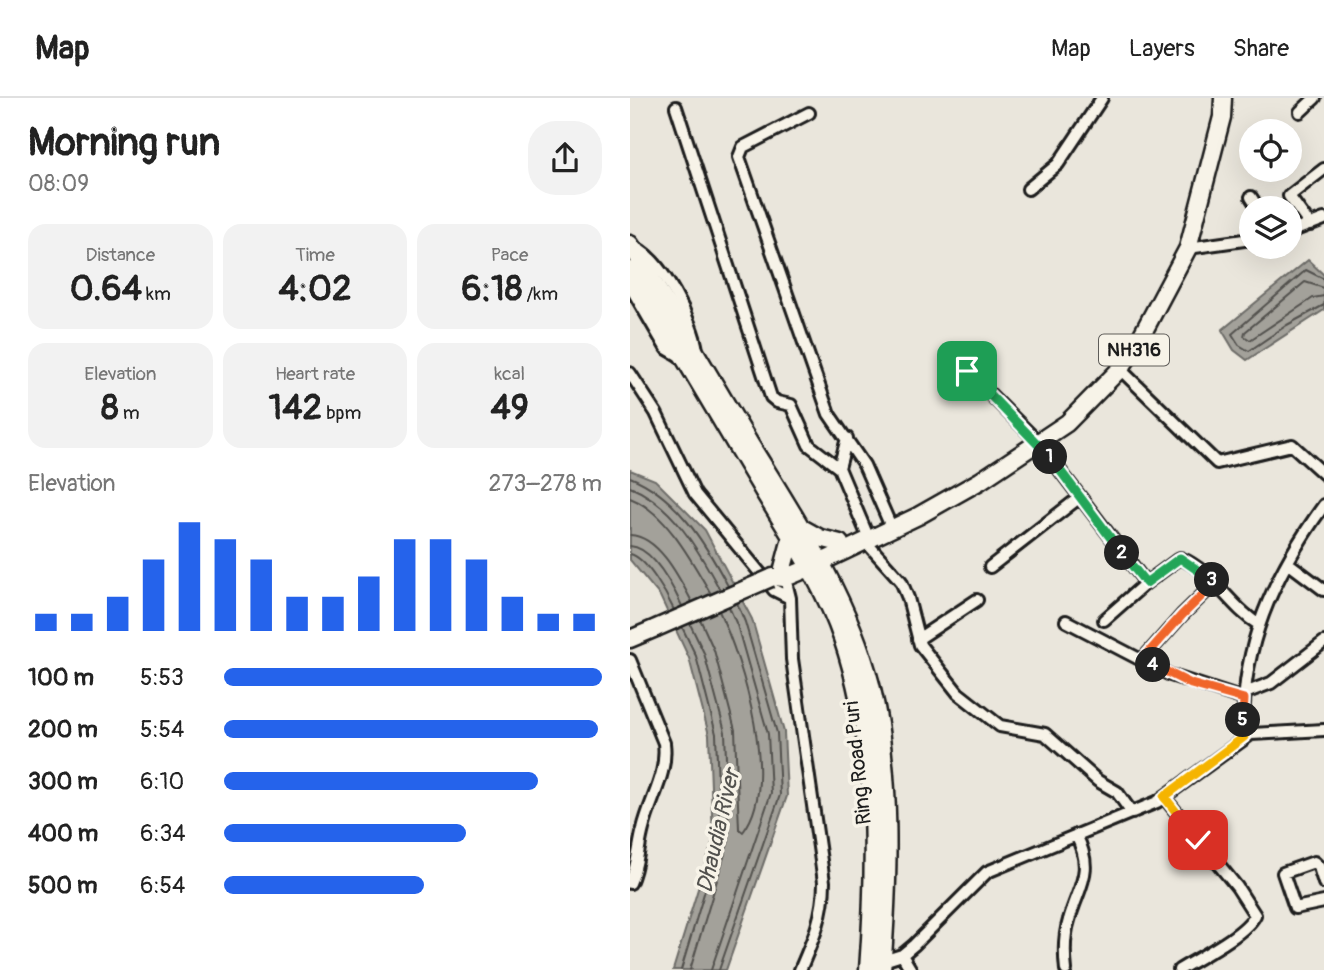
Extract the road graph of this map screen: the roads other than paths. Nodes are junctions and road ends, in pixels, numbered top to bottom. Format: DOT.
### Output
graph roads {
  1 [pos="1102,98"];
  2 [pos="1223,98"];
  3 [pos="1315,98"];
  4 [pos="676,107"];
  5 [pos="1300,112"];
  6 [pos="809,114"];
  7 [pos="1324,169"];
  8 [pos="1028,189"];
  9 [pos="1324,219"];
  10 [pos="1310,225"];
  11 [pos="1302,228"];
  12 [pos="1239,241"];
  13 [pos="631,245"];
  14 [pos="1188,248"];
  15 [pos="630,270"];
  16 [pos="630,286"];
  17 [pos="691,356"];
  18 [pos="1119,369"];
  19 [pos="967,371"];
  20 [pos="630,373"];
  21 [pos="847,438"];
  22 [pos="1039,443"];
  23 [pos="839,468"];
  24 [pos="1324,474"];
  25 [pos="1080,497"];
  26 [pos="922,511"];
  27 [pos="1322,512"];
  28 [pos="889,522"];
  29 [pos="797,533"];
  30 [pos="865,536"];
  31 [pos="842,547"];
  32 [pos="812,560"];
  33 [pos="1288,563"];
  34 [pos="990,567"];
  35 [pos="780,575"];
  36 [pos="1146,583"];
  37 [pos="1215,583"];
  38 [pos="826,586"];
  39 [pos="1324,590"];
  40 [pos="790,598"];
  41 [pos="977,600"];
  42 [pos="1104,620"];
  43 [pos="1066,621"];
  44 [pos="1258,624"];
  45 [pos="630,639"];
  46 [pos="918,639"];
  47 [pos="1324,642"];
  48 [pos="1143,659"];
  49 [pos="630,660"];
  50 [pos="1245,696"];
  51 [pos="1324,730"];
  52 [pos="1244,737"];
  53 [pos="1164,797"];
  54 [pos="1132,813"];
  55 [pos="630,824"];
  56 [pos="642,831"];
  57 [pos="1076,835"];
  58 [pos="630,883"];
  59 [pos="1324,883"];
  60 [pos="1324,902"];
  61 [pos="902,955"];
  62 [pos="882,965"];
  63 [pos="800,970"];
  64 [pos="868,970"];
  65 [pos="911,970"];
  66 [pos="1066,970"];
  67 [pos="1179,970"];
  1 -- 8 [label="street"];
  2 -- 14 [label="highway, NH316"];
  3 -- 5 [label="street"];
  4 -- 23 [label="street"];
  6 -- 21 [label="street"];
  7 -- 10 [label="street"];
  9 -- 10 [label="street"];
  10 -- 11 [label="street"];
  12 -- 14 [label="street"];
  13 -- 17 [label="highway"];
  14 -- 18 [label="highway, NH316"];
  15 -- 17 [label="highway"];
  16 -- 17 [label="street"];
  17 -- 29 [label="highway, Ring Road Puri"];
  18 -- 22 [label="highway, NH316"];
  18 -- 24 [label="street"];
  19 -- 22 [label="street"];
  20 -- 40 [label="street"];
  21 -- 23 [label="street"];
  21 -- 28 [label="street"];
  22 -- 25 [label="street"];
  22 -- 26 [label="highway, NH316"];
  23 -- 30 [label="street"];
  25 -- 34 [label="street"];
  25 -- 36 [label="street"];
  26 -- 28 [label="highway, NH316"];
  26 -- 30 [label="highway, NH316"];
  27 -- 33 [label="street"];
  28 -- 30 [label="highway, NH316"];
  29 -- 31 [label="highway"];
  29 -- 32 [label="highway, Ring Road Puri"];
  29 -- 35 [label="highway"];
  30 -- 31 [label="highway, NH316"];
  30 -- 46 [label="street"];
  31 -- 32 [label="highway, NH316"];
  31 -- 38 [label="highway"];
  32 -- 35 [label="highway, NH316"];
  32 -- 38 [label="highway, Ring Road Puri"];
  33 -- 39 [label="street"];
  33 -- 44 [label="street"];
  35 -- 38 [label="highway"];
  35 -- 40 [label="street"];
  35 -- 45 [label="highway, NH316, bridge"];
  36 -- 37 [label="street"];
  36 -- 42 [label="street"];
  37 -- 44 [label="street"];
  37 -- 48 [label="street"];
  38 -- 62 [label="highway, Ring Road Puri"];
  38 -- 64 [label="highway, Ring Road Puri"];
  40 -- 63 [label="street"];
  41 -- 46 [label="street"];
  43 -- 48 [label="street"];
  44 -- 50 [label="street"];
  46 -- 54 [label="street"];
  47 -- 50 [label="street"];
  48 -- 50 [label="street"];
  49 -- 56 [label="street"];
  50 -- 52 [label="street"];
  51 -- 52 [label="street"];
  52 -- 53 [label="street"];
  53 -- 54 [label="street"];
  53 -- 67 [label="street"];
  54 -- 57 [label="street"];
  55 -- 56 [label="street"];
  56 -- 58 [label="street"];
  57 -- 61 [label="street"];
  57 -- 66 [label="street"];
  59 -- 60 [label="street"];
  61 -- 62 [label="street"];
  61 -- 65 [label="street"];
}
